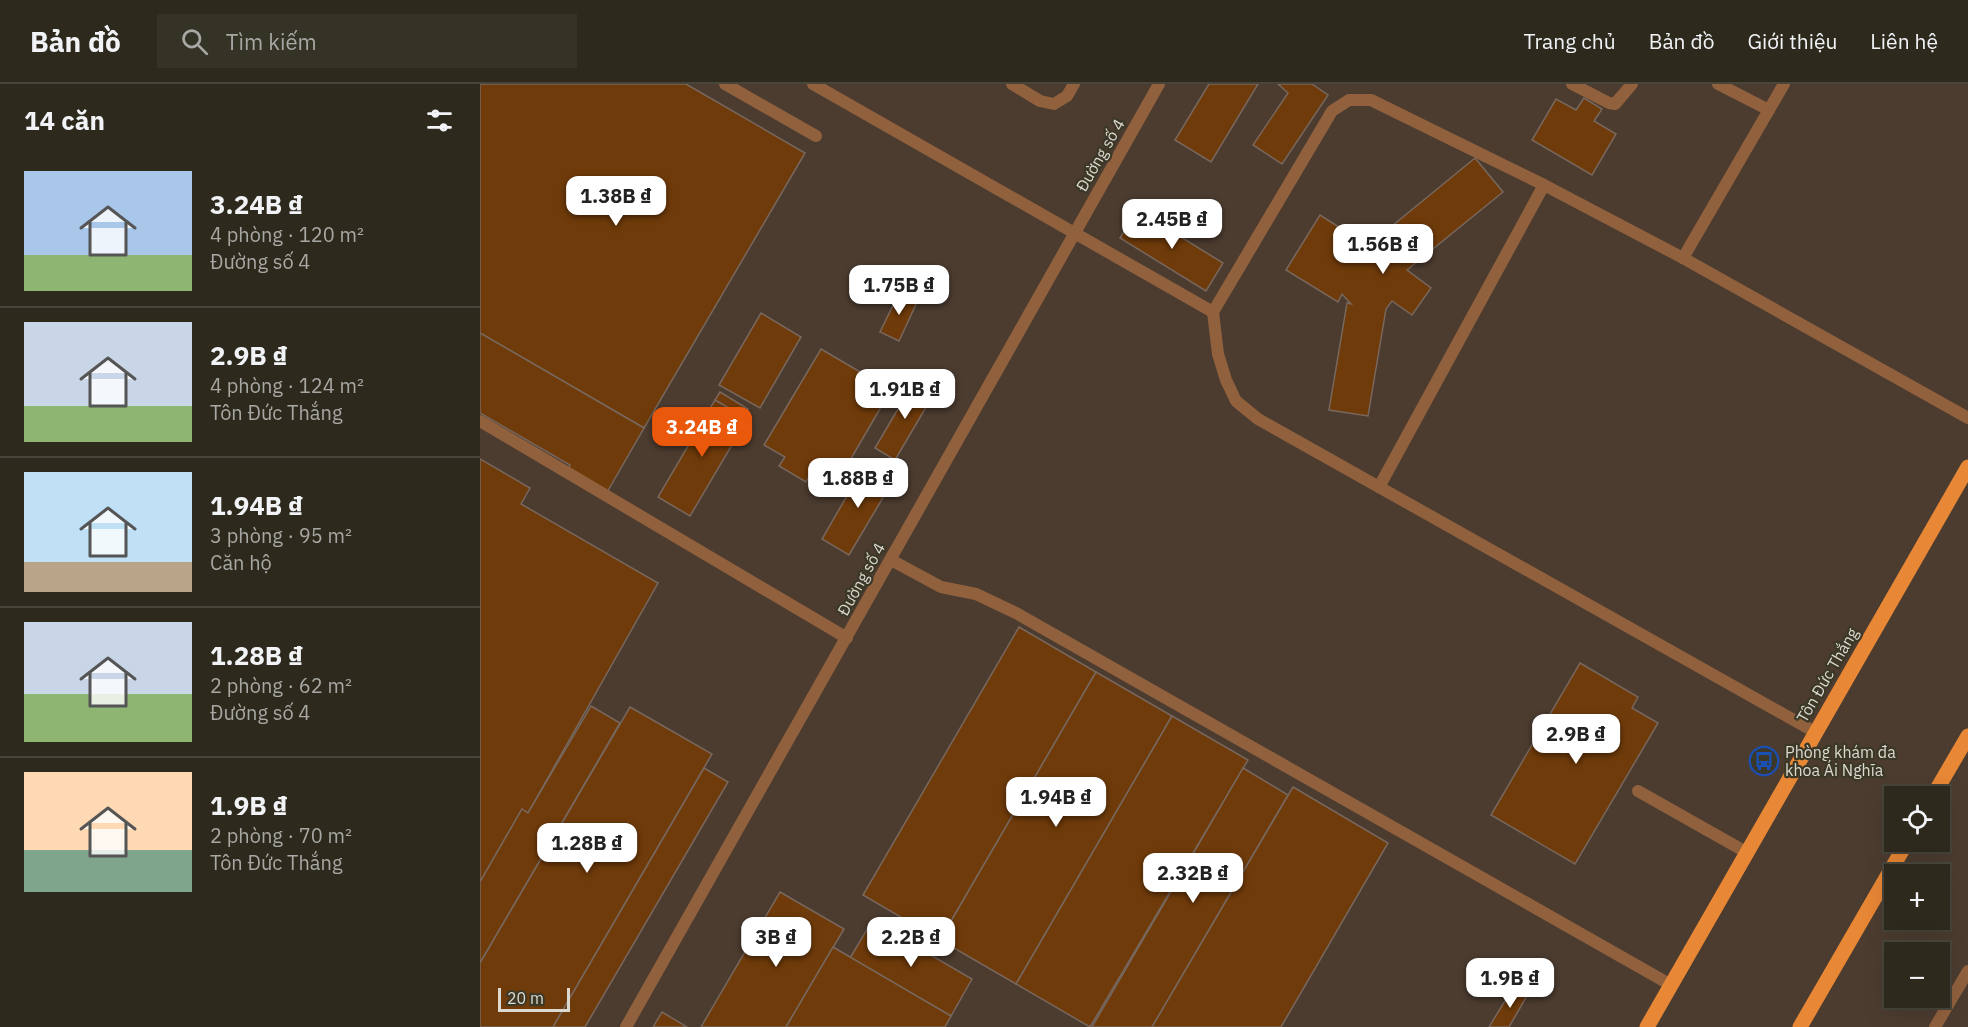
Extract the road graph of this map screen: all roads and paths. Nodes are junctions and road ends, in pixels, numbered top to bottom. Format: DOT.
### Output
graph roads {
  1 [pos="725,84"];
  2 [pos="813,84"];
  3 [pos="1012,84"];
  4 [pos="1074,84"];
  5 [pos="1160,84"];
  6 [pos="1572,84"];
  7 [pos="1632,84"];
  8 [pos="1718,84"];
  9 [pos="1784,84"];
  10 [pos="1769,110"];
  11 [pos="816,136"];
  12 [pos="1544,185"];
  13 [pos="1074,234"];
  14 [pos="1683,258"];
  15 [pos="1213,312"];
  16 [pos="1968,418"];
  17 [pos="480,421"];
  18 [pos="1968,468"];
  19 [pos="1380,487"];
  20 [pos="891,560"];
  21 [pos="847,638"];
  22 [pos="1815,732"];
  23 [pos="1968,736"];
  24 [pos="1939,786"];
  25 [pos="1638,791"];
  26 [pos="1746,852"];
  27 [pos="1901,852"];
  28 [pos="1968,971"];
  29 [pos="1671,985"];
  30 [pos="626,1027"];
  31 [pos="1647,1027"];
  32 [pos="1800,1027"];
  33 [pos="1935,1027"];
  1 -- 11 [label="street"];
  2 -- 13 [label="street"];
  3 -- 4 [label="street"];
  5 -- 13 [label="street, Đường số 4"];
  6 -- 7 [label="street"];
  8 -- 10 [label="street"];
  9 -- 10 [label="street"];
  10 -- 14 [label="street"];
  12 -- 14 [label="street"];
  12 -- 15 [label="street"];
  12 -- 19 [label="street"];
  13 -- 15 [label="street"];
  13 -- 20 [label="street, Đường số 4"];
  14 -- 16 [label="street"];
  15 -- 19 [label="street"];
  17 -- 21 [label="street"];
  18 -- 22 [label="main road, Tôn Đức Thắng"];
  19 -- 22 [label="street"];
  20 -- 21 [label="street, Đường số 4"];
  20 -- 29 [label="street"];
  21 -- 30 [label="street, Đường số 4"];
  22 -- 26 [label="main road, Tôn Đức Thắng"];
  23 -- 24 [label="main road"];
  25 -- 26 [label="street"];
  26 -- 29 [label="main road, Tôn Đức Thắng"];
  27 -- 32 [label="main road"];
  28 -- 33 [label="street"];
  29 -- 31 [label="main road, Tôn Đức Thắng"];
}
